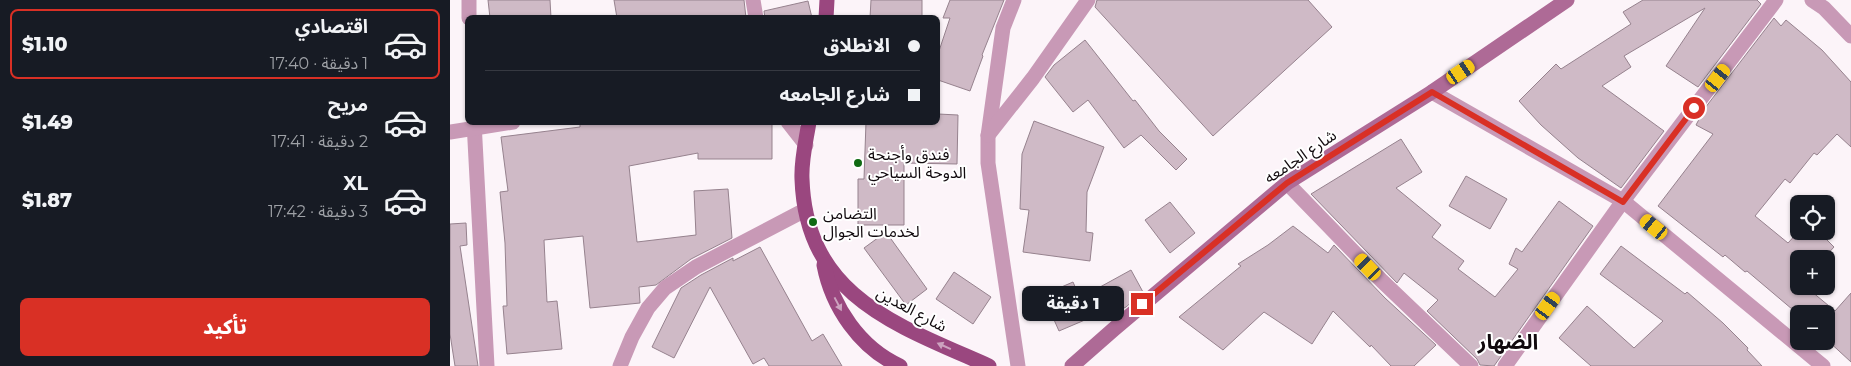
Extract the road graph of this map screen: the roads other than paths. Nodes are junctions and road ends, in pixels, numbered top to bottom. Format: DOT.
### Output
graph roads {
  1 [pos="468,0"];
  2 [pos="753,0"];
  3 [pos="827,0"];
  4 [pos="1014,0"];
  5 [pos="1088,0"];
  6 [pos="1566,0"];
  7 [pos="1776,0"];
  8 [pos="1812,0"];
  9 [pos="469,15"];
  10 [pos="756,15"];
  11 [pos="826,15"];
  12 [pos="1851,36"];
  13 [pos="1432,92"];
  14 [pos="474,125"];
  15 [pos="790,125"];
  16 [pos="809,125"];
  17 [pos="450,132"];
  18 [pos="988,136"];
  19 [pos="806,145"];
  20 [pos="1287,183"];
  21 [pos="1623,202"];
  22 [pos="805,210"];
  23 [pos="822,258"];
  24 [pos="893,365"];
  25 [pos="487,366"];
  26 [pos="620,366"];
  27 [pos="989,366"];
  28 [pos="1018,366"];
  29 [pos="1072,366"];
  30 [pos="1471,366"];
  31 [pos="1505,366"];
  32 [pos="1823,366"];
  1 -- 9 [label="street"];
  2 -- 10 [label="street"];
  3 -- 11 [label="main road"];
  4 -- 18 [label="street"];
  5 -- 18 [label="street"];
  6 -- 13 [label="street, شارع الجامعه"];
  7 -- 21 [label="street"];
  8 -- 12 [label="street"];
  13 -- 20 [label="street, شارع الجامعه"];
  13 -- 21 [label="street"];
  14 -- 17 [label="street"];
  14 -- 25 [label="street"];
  15 -- 19 [label="street"];
  16 -- 19 [label="main road"];
  18 -- 28 [label="street"];
  19 -- 22 [label="main road"];
  20 -- 29 [label="street, شارع الجامعه"];
  20 -- 30 [label="street"];
  21 -- 31 [label="street"];
  21 -- 32 [label="street"];
  22 -- 23 [label="main road"];
  22 -- 26 [label="street"];
  23 -- 24 [label="main road, one-way"];
  27 -- 23 [label="main road, شارع العدين, one-way"];
}
